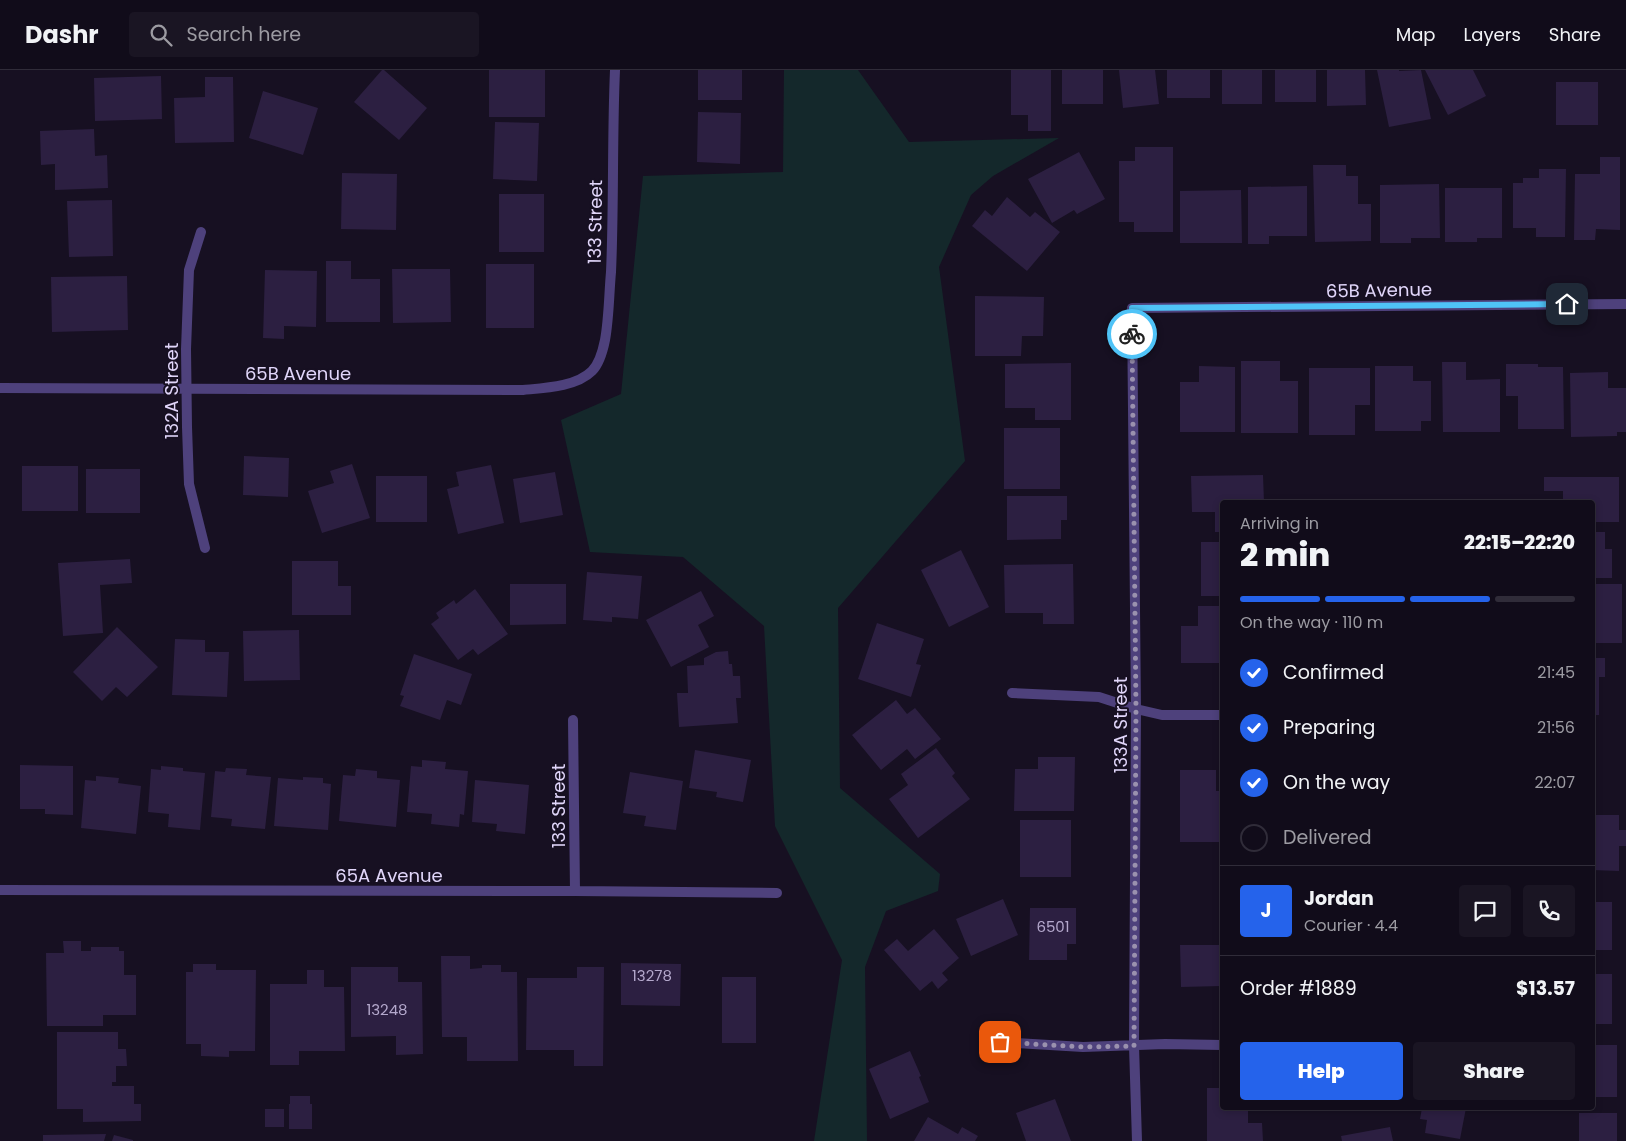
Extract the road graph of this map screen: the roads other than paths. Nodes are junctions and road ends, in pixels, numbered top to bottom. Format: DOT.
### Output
graph roads {
  1 [pos="615,70"];
  2 [pos="201,232"];
  3 [pos="1626,304"];
  4 [pos="1132,308"];
  5 [pos="592,372"];
  6 [pos="0,388"];
  7 [pos="187,389"];
  8 [pos="206,548"];
  9 [pos="1012,693"];
  10 [pos="1136,709"];
  11 [pos="1220,715"];
  12 [pos="573,720"];
  13 [pos="0,890"];
  14 [pos="575,891"];
  15 [pos="777,893"];
  16 [pos="1000,1042"];
  17 [pos="1220,1045"];
  18 [pos="1134,1046"];
  19 [pos="1136,1141"];
  1 -- 5 [label="street, 133 Street"];
  2 -- 7 [label="street, 132A Street"];
  3 -- 4 [label="street, 65B Avenue"];
  4 -- 10 [label="street, 133A Street"];
  5 -- 7 [label="street, 65B Avenue"];
  6 -- 7 [label="street, 65B Avenue"];
  7 -- 8 [label="street, 132A Street"];
  9 -- 10 [label="street"];
  10 -- 11 [label="street"];
  10 -- 18 [label="street, 133A Street"];
  12 -- 14 [label="street, 133 Street"];
  13 -- 14 [label="street, 65A Avenue"];
  14 -- 15 [label="street, 65A Avenue"];
  16 -- 18 [label="street"];
  17 -- 18 [label="street"];
  18 -- 19 [label="street, 133A Street"];
}
